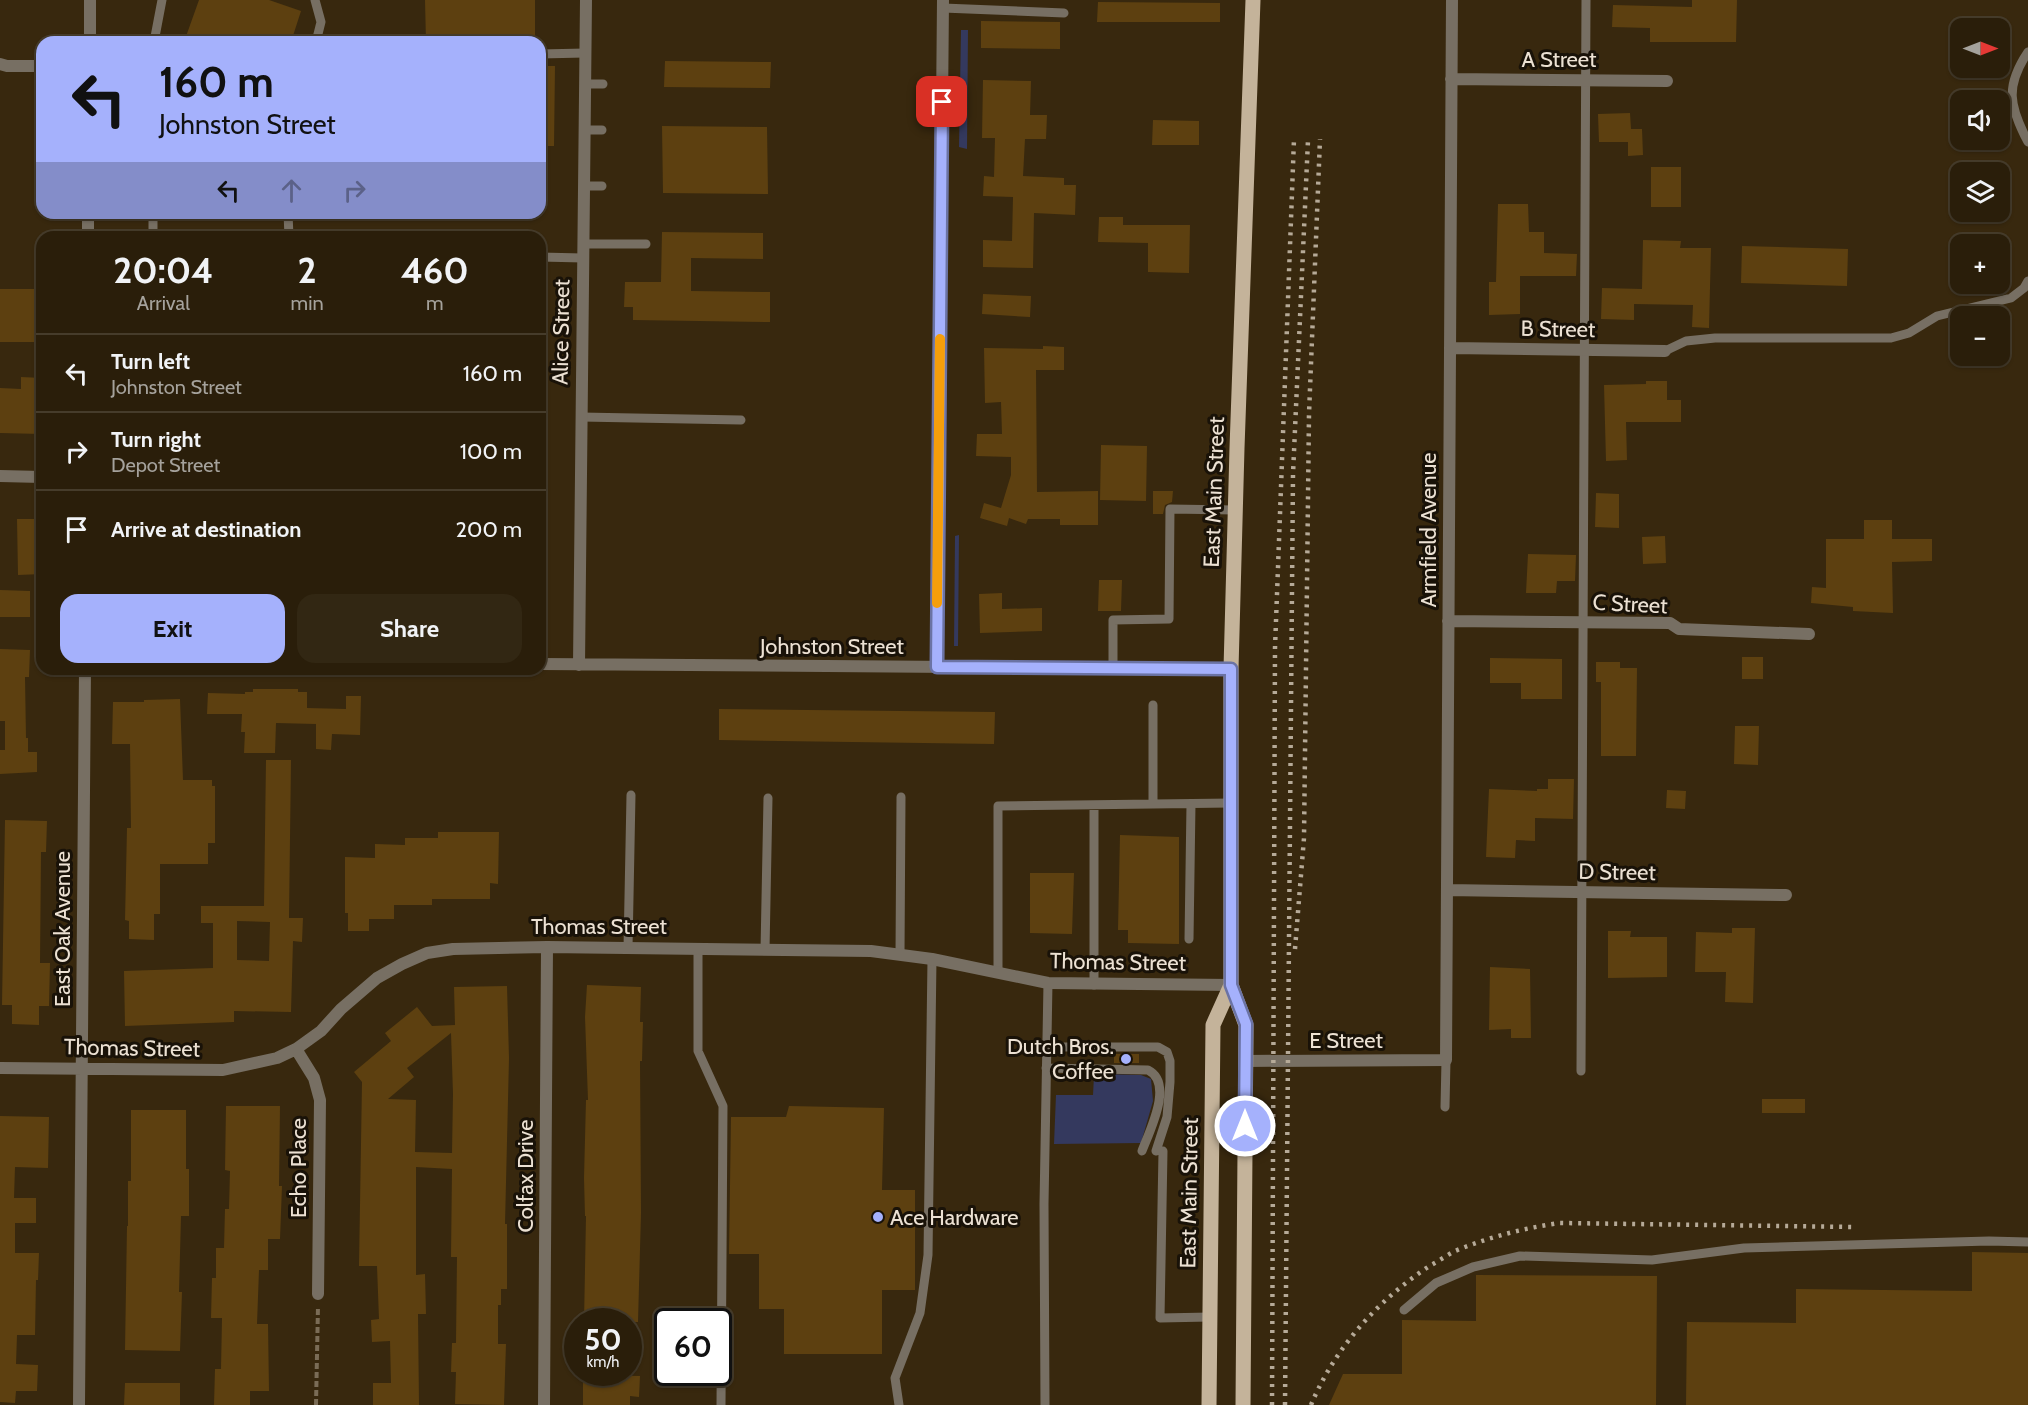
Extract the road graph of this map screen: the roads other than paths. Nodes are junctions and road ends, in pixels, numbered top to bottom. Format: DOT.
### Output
graph roads {
  1 [pos="90,0"];
  2 [pos="162,0"];
  3 [pos="315,0"];
  4 [pos="586,0"];
  5 [pos="1253,0"];
  6 [pos="1452,0"];
  7 [pos="1586,0"];
  8 [pos="943,4"];
  9 [pos="1064,13"];
  10 [pos="90,36"];
  11 [pos="155,36"];
  12 [pos="318,36"];
  13 [pos="2028,52"];
  14 [pos="585,53"];
  15 [pos="546,54"];
  16 [pos="0,64"];
  17 [pos="36,66"];
  18 [pos="1451,79"];
  19 [pos="1586,80"];
  20 [pos="1666,81"];
  21 [pos="585,84"];
  22 [pos="603,84"];
  23 [pos="584,130"];
  24 [pos="602,130"];
  25 [pos="2028,142"];
  26 [pos="584,186"];
  27 [pos="602,186"];
  28 [pos="583,244"];
  29 [pos="646,244"];
  30 [pos="546,257"];
  31 [pos="583,258"];
  32 [pos="2028,281"];
  33 [pos="1450,348"];
  34 [pos="1585,350"];
  35 [pos="1665,351"];
  36 [pos="581,417"];
  37 [pos="741,420"];
  38 [pos="0,476"];
  39 [pos="36,477"];
  40 [pos="1235,510"];
  41 [pos="1448,621"];
  42 [pos="1583,623"];
  43 [pos="1809,634"];
  44 [pos="546,664"];
  45 [pos="579,665"];
  46 [pos="937,667"];
  47 [pos="1113,669"];
  48 [pos="1231,669"];
  49 [pos="85,675"];
  50 [pos="1153,705"];
  51 [pos="631,795"];
  52 [pos="901,797"];
  53 [pos="768,798"];
  54 [pos="1231,803"];
  55 [pos="1153,804"];
  56 [pos="1191,804"];
  57 [pos="1094,805"];
  58 [pos="1447,890"];
  59 [pos="1582,892"];
  60 [pos="1786,895"];
  61 [pos="1189,939"];
  62 [pos="547,947"];
  63 [pos="628,948"];
  64 [pos="698,948"];
  65 [pos="765,950"];
  66 [pos="900,954"];
  67 [pos="932,959"];
  68 [pos="998,972"];
  69 [pos="1048,983"];
  70 [pos="1094,985"];
  71 [pos="1231,985"];
  72 [pos="1046,1047"];
  73 [pos="296,1049"];
  74 [pos="1446,1060"];
  75 [pos="1245,1061"];
  76 [pos="0,1068"];
  77 [pos="1046,1068"];
  78 [pos="82,1070"];
  79 [pos="1581,1071"];
  80 [pos="1445,1107"];
  81 [pos="1142,1150"];
  82 [pos="2028,1242"];
  83 [pos="318,1294"];
  84 [pos="1404,1310"];
  85 [pos="1210,1317"];
  86 [pos="79,1405"];
  87 [pos="544,1405"];
  88 [pos="721,1405"];
  89 [pos="899,1405"];
  90 [pos="1045,1405"];
  91 [pos="1209,1405"];
  92 [pos="1243,1405"];
  1 -- 10 [label="street"];
  2 -- 11 [label="lane"];
  3 -- 12 [label="lane"];
  4 -- 14 [label="street, Alice Street"];
  5 -- 40 [label="main road, East Main Street"];
  6 -- 18 [label="street, Armfield Avenue"];
  7 -- 19 [label="lane"];
  8 -- 9 [label="lane"];
  8 -- 46 [label="street"];
  13 -- 25 [label="lane"];
  14 -- 15 [label="lane"];
  14 -- 21 [label="street, Alice Street"];
  16 -- 17 [label="street"];
  18 -- 19 [label="street, A Street"];
  18 -- 33 [label="street, Armfield Avenue"];
  19 -- 20 [label="street, A Street"];
  19 -- 34 [label="lane"];
  21 -- 22 [label="lane"];
  21 -- 23 [label="street, Alice Street"];
  23 -- 24 [label="lane"];
  23 -- 26 [label="street, Alice Street"];
  26 -- 27 [label="lane"];
  26 -- 28 [label="street, Alice Street"];
  28 -- 29 [label="lane"];
  28 -- 31 [label="street, Alice Street"];
  30 -- 31 [label="lane"];
  31 -- 36 [label="street, Alice Street"];
  32 -- 35 [label="lane"];
  33 -- 34 [label="street, B Street"];
  33 -- 41 [label="street, Armfield Avenue"];
  34 -- 35 [label="street, B Street"];
  34 -- 42 [label="lane"];
  36 -- 37 [label="lane"];
  36 -- 45 [label="street, Alice Street"];
  38 -- 39 [label="street"];
  40 -- 47 [label="lane"];
  40 -- 48 [label="main road, East Main Street"];
  41 -- 42 [label="street, C Street"];
  41 -- 58 [label="street, Armfield Avenue"];
  42 -- 43 [label="street, C Street"];
  42 -- 59 [label="lane"];
  44 -- 45 [label="street, Johnston Street"];
  45 -- 46 [label="street, Johnston Street"];
  46 -- 47 [label="street, Johnston Street"];
  47 -- 48 [label="street, Johnston Street"];
  48 -- 54 [label="main road, East Main Street"];
  49 -- 78 [label="street, East Oak Avenue"];
  50 -- 55 [label="lane"];
  51 -- 63 [label="lane"];
  52 -- 66 [label="lane"];
  53 -- 65 [label="lane"];
  54 -- 56 [label="lane"];
  54 -- 71 [label="main road, East Main Street"];
  55 -- 56 [label="lane"];
  55 -- 57 [label="lane"];
  56 -- 61 [label="lane"];
  57 -- 68 [label="lane"];
  57 -- 70 [label="lane"];
  58 -- 59 [label="street, D Street"];
  58 -- 74 [label="street, Armfield Avenue"];
  59 -- 60 [label="street, D Street"];
  59 -- 79 [label="lane"];
  62 -- 63 [label="street, Thomas Street"];
  62 -- 73 [label="street, Thomas Street"];
  62 -- 87 [label="street, Colfax Drive"];
  63 -- 64 [label="street, Thomas Street"];
  64 -- 65 [label="street, Thomas Street"];
  64 -- 88 [label="lane"];
  65 -- 66 [label="street, Thomas Street"];
  66 -- 67 [label="street, Thomas Street"];
  67 -- 68 [label="street, Thomas Street"];
  67 -- 89 [label="lane"];
  68 -- 69 [label="street, Thomas Street"];
  69 -- 70 [label="street, Thomas Street"];
  69 -- 72 [label="lane"];
  70 -- 71 [label="street, Thomas Street"];
  71 -- 75 [label="main road, East Main Street"];
  71 -- 85 [label="main road, East Main Street"];
  72 -- 77 [label="lane"];
  72 -- 85 [label="lane"];
  73 -- 78 [label="street, Thomas Street"];
  73 -- 83 [label="street, Echo Place"];
  74 -- 75 [label="street, E Street"];
  74 -- 80 [label="lane"];
  75 -- 92 [label="main road, East Main Street"];
  76 -- 78 [label="street, Thomas Street"];
  77 -- 81 [label="lane"];
  77 -- 90 [label="lane"];
  78 -- 86 [label="street, East Oak Avenue"];
  82 -- 84 [label="lane"];
  85 -- 91 [label="main road, East Main Street"];
}
